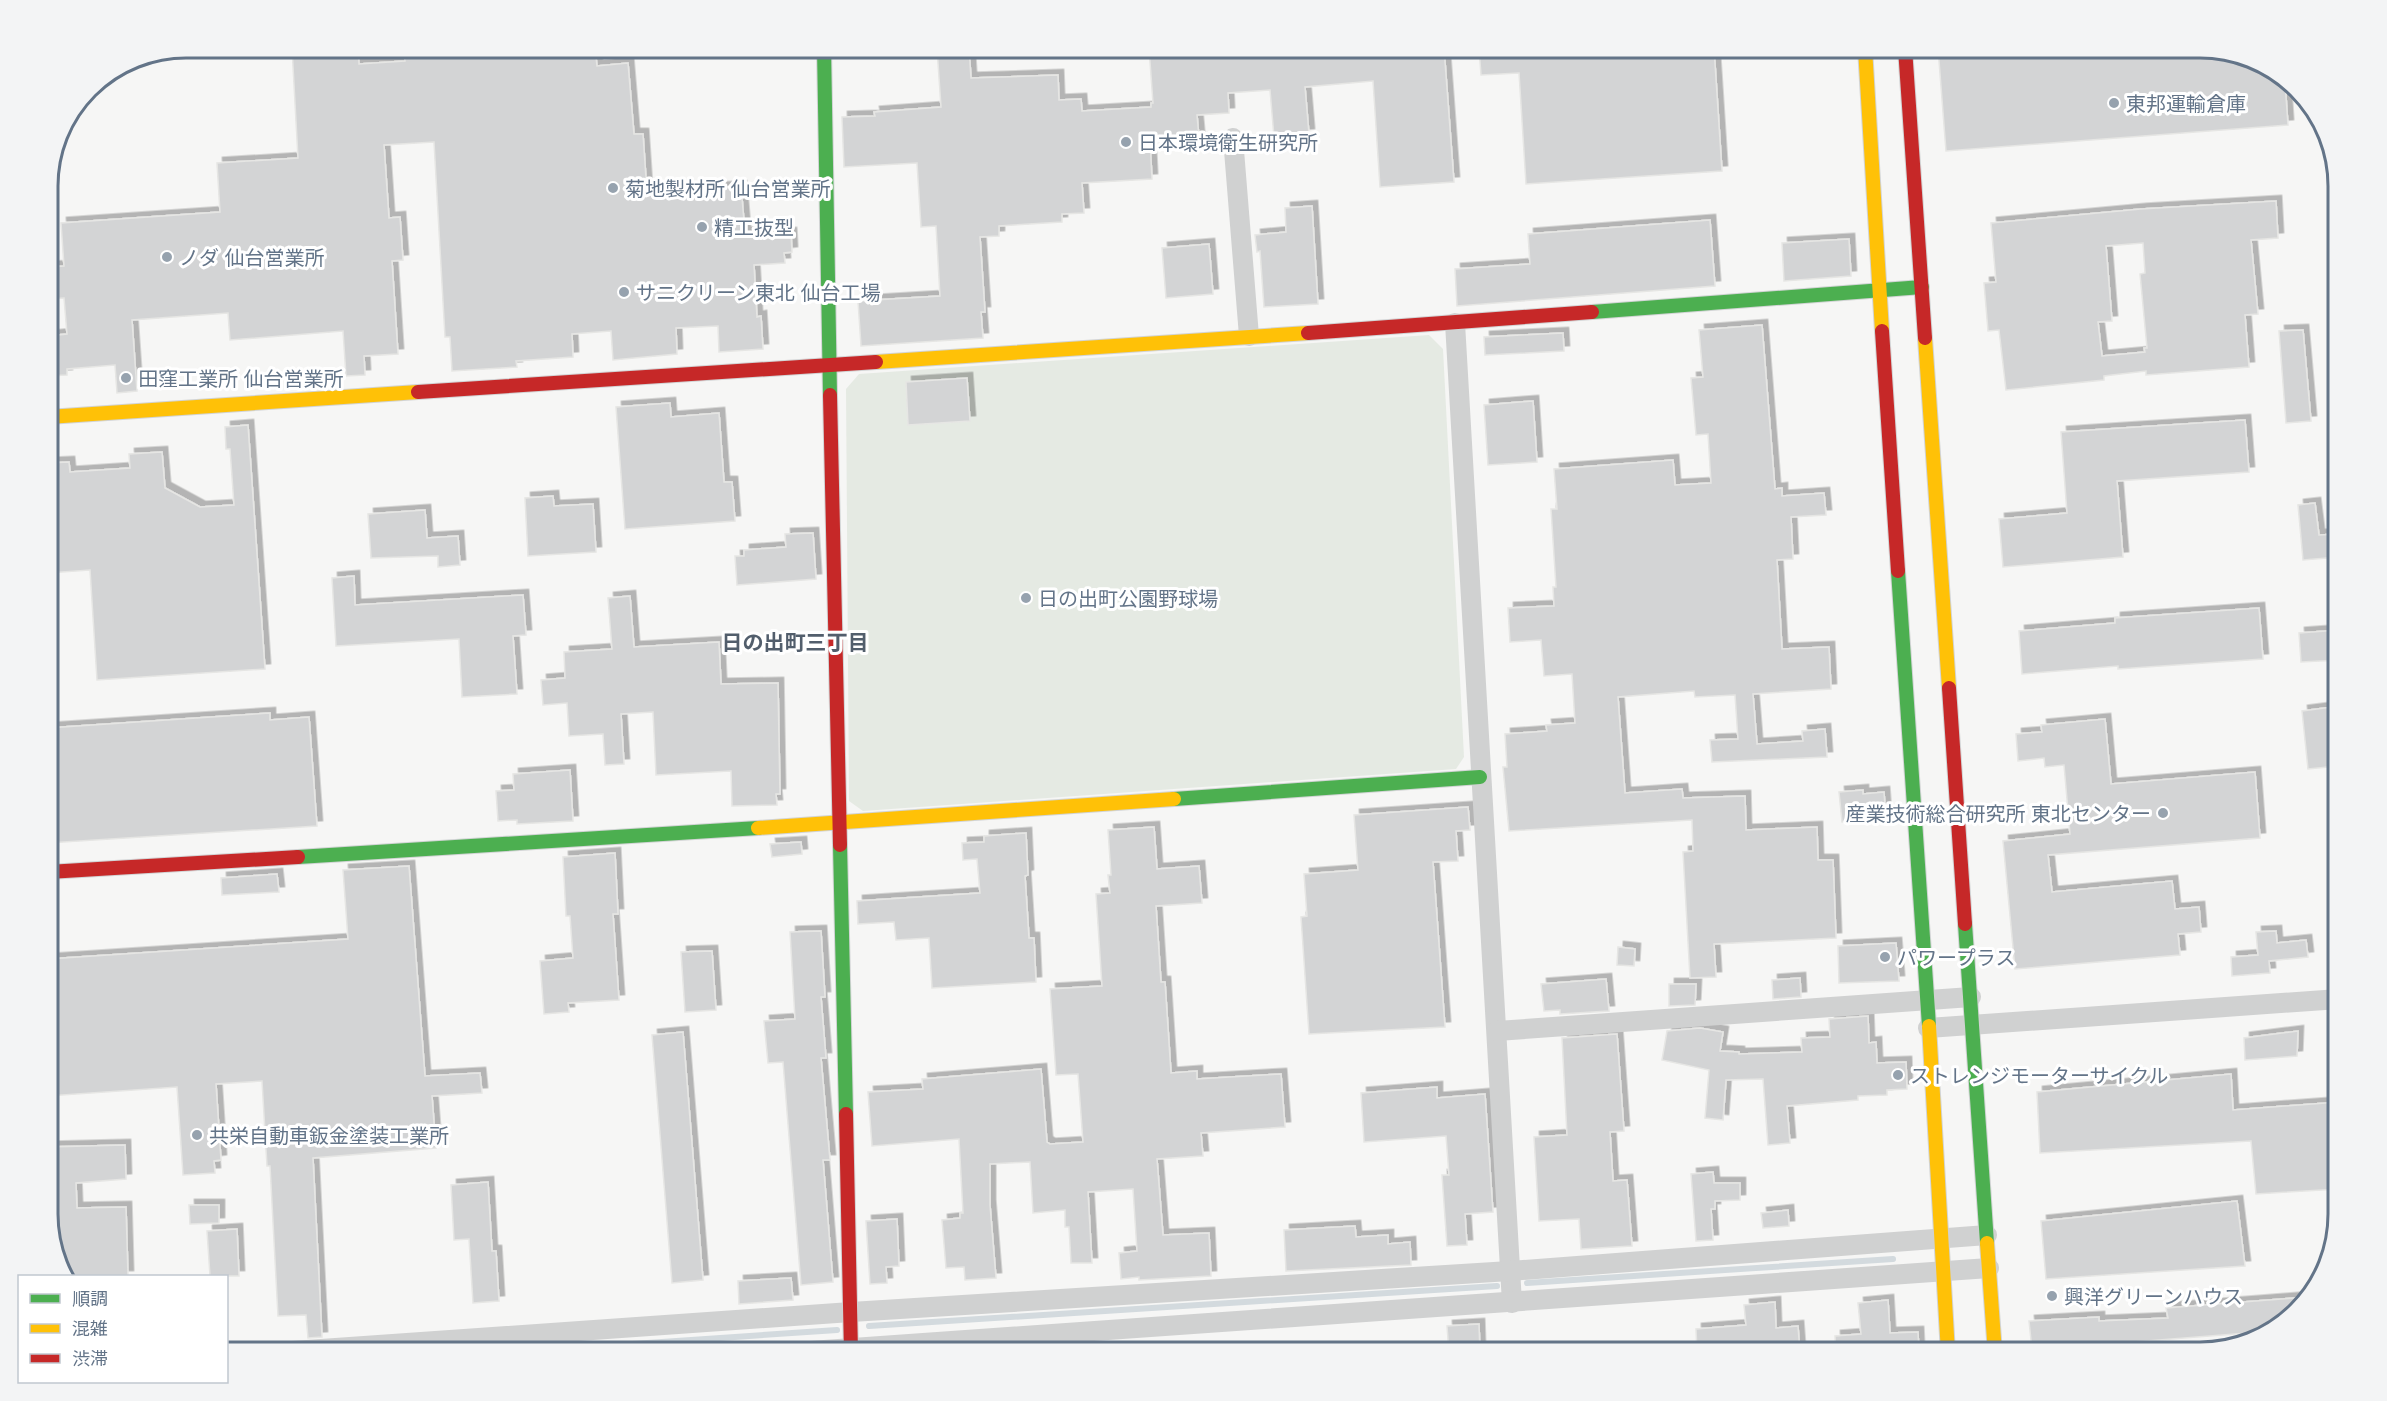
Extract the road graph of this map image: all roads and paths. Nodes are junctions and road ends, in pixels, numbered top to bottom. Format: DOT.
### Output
graph roads {
  1 [pos="1866,58"];
  2 [pos="1906,58"];
  3 [pos="824,59"];
  4 [pos="1233,138"];
  5 [pos="1922,287"];
  6 [pos="1879,290"];
  7 [pos="1455,323"];
  8 [pos="1249,336"];
  9 [pos="829,364"];
  10 [pos="59,416"];
  11 [pos="1480,777"];
  12 [pos="839,823"];
  13 [pos="59,871"];
  14 [pos="1971,997"];
  15 [pos="1927,999"];
  16 [pos="2328,1000"];
  17 [pos="1972,1024"];
  18 [pos="1929,1028"];
  19 [pos="1497,1031"];
  20 [pos="1987,1235"];
  21 [pos="1940,1239"];
  22 [pos="1989,1268"];
  23 [pos="1510,1271"];
  24 [pos="1942,1273"];
  25 [pos="1512,1303"];
  26 [pos="850,1312"];
  27 [pos="421,1342"];
  28 [pos="851,1342"];
  29 [pos="975,1342"];
  30 [pos="1947,1342"];
  31 [pos="1994,1342"];
  1 -- 6 [label="street"];
  2 -- 5 [label="street"];
  3 -- 9 [label="street"];
  4 -- 8 [label="street"];
  5 -- 6 [label="street"];
  5 -- 14 [label="street"];
  6 -- 7 [label="street"];
  6 -- 15 [label="street"];
  7 -- 8 [label="street"];
  7 -- 11 [label="street"];
  8 -- 9 [label="street"];
  9 -- 10 [label="street"];
  9 -- 12 [label="street"];
  11 -- 12 [label="street"];
  11 -- 19 [label="street"];
  12 -- 13 [label="street"];
  12 -- 26 [label="street"];
  14 -- 15 [label="street"];
  14 -- 17 [label="street"];
  15 -- 18 [label="street"];
  15 -- 19 [label="street"];
  16 -- 17 [label="street"];
  17 -- 18 [label="street"];
  17 -- 20 [label="street"];
  18 -- 21 [label="street"];
  19 -- 23 [label="street"];
  20 -- 21 [label="street"];
  20 -- 22 [label="street"];
  21 -- 23 [label="street"];
  21 -- 24 [label="street"];
  22 -- 24 [label="street"];
  22 -- 31 [label="street"];
  23 -- 25 [label="street"];
  23 -- 26 [label="street"];
  24 -- 25 [label="street"];
  24 -- 30 [label="street"];
  25 -- 29 [label="street"];
  26 -- 27 [label="street"];
  26 -- 28 [label="street"];
}
